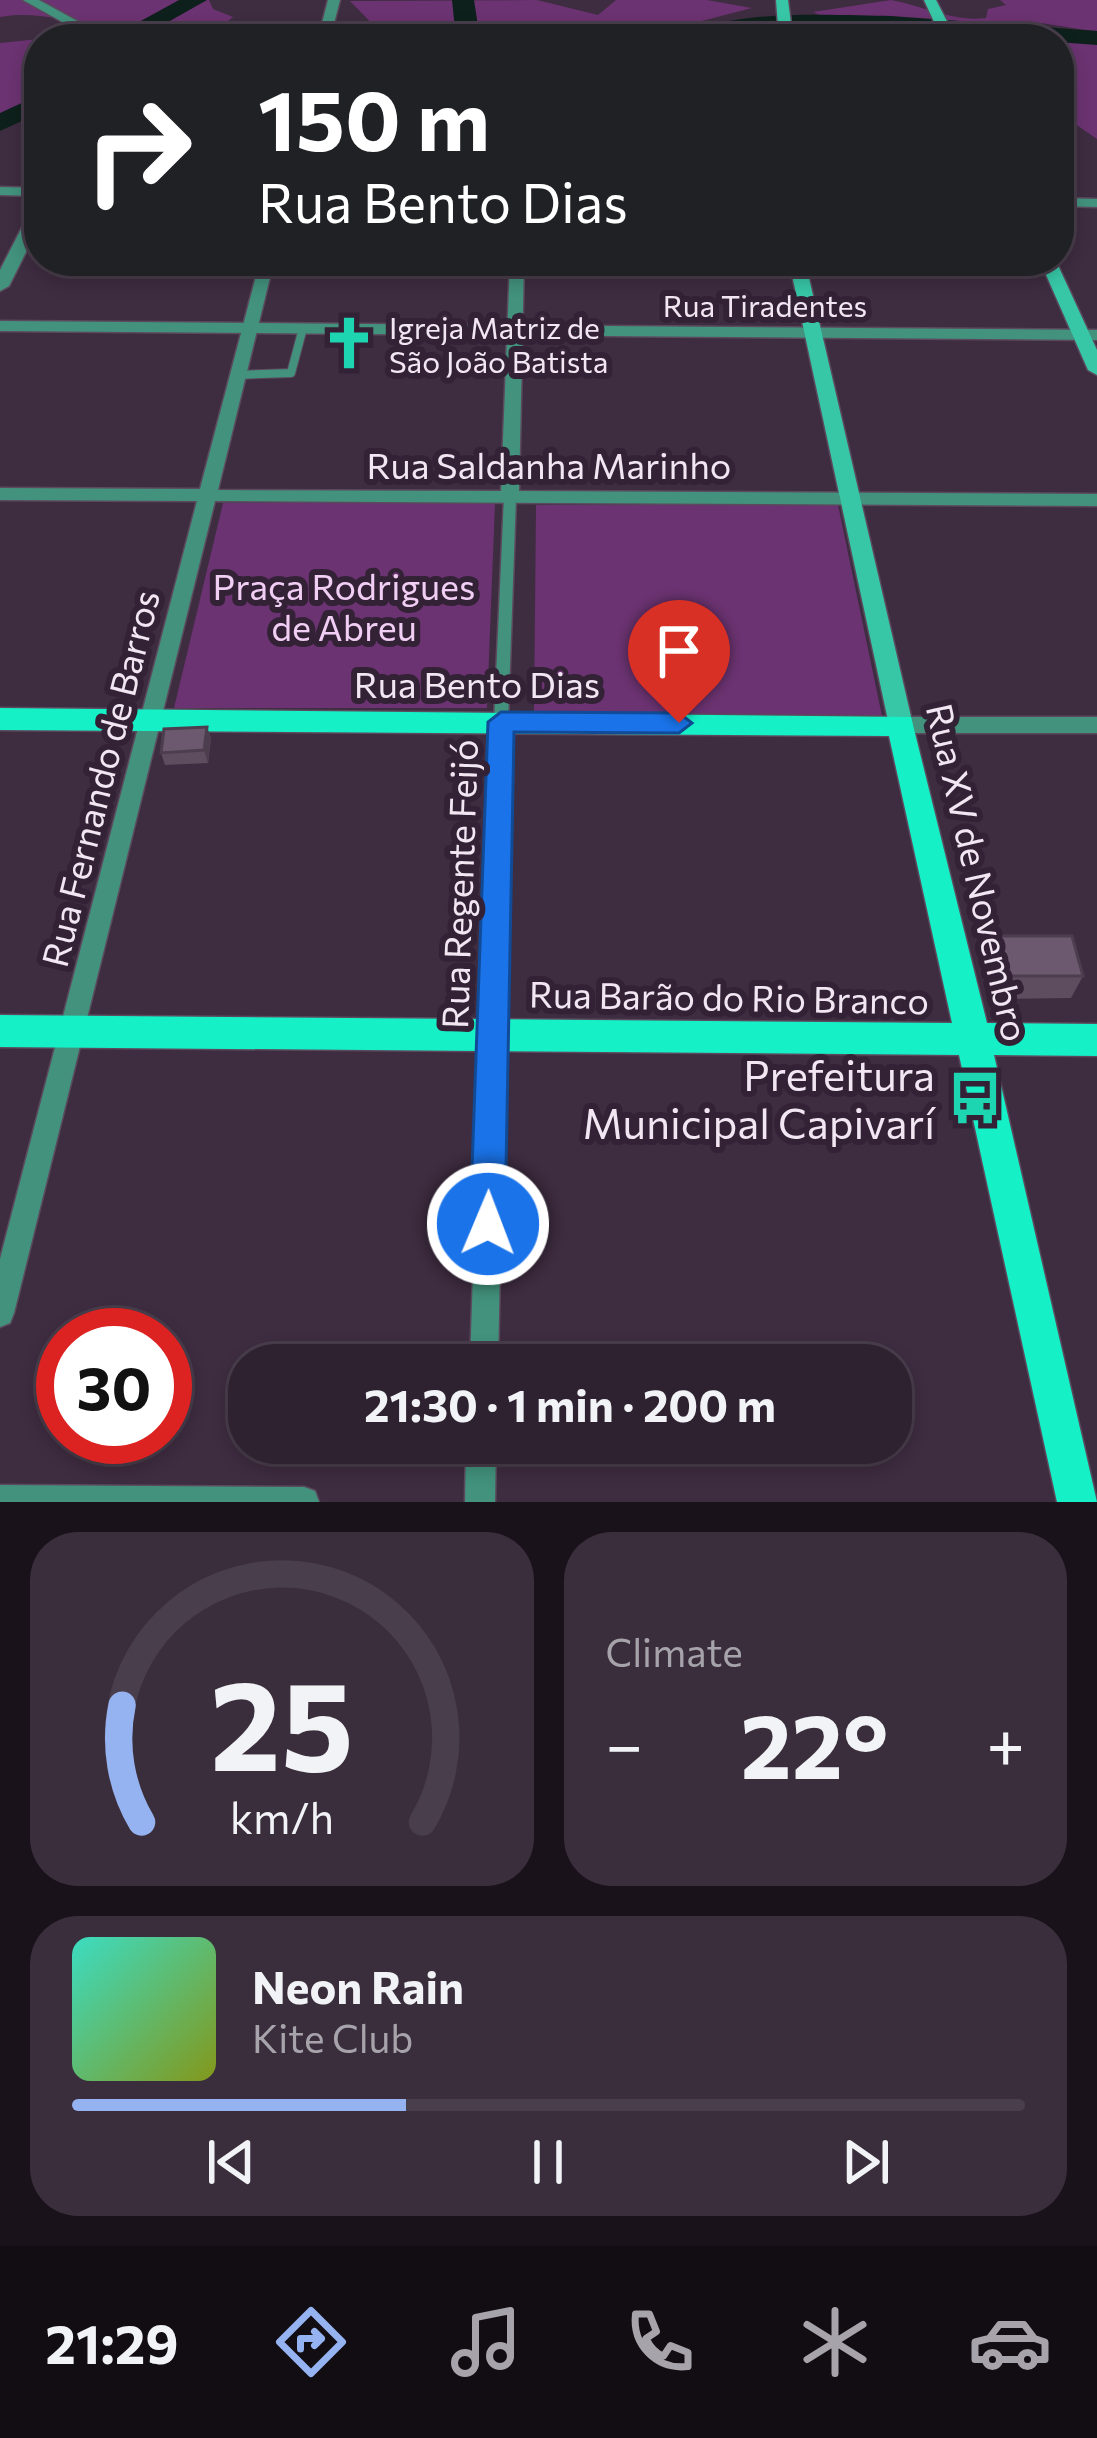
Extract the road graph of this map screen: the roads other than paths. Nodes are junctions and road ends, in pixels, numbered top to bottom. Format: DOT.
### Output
graph roads {
  1 [pos="29,0"];
  2 [pos="76,24"];
  3 [pos="24,239"];
  4 [pos="263,276"];
  5 [pos="517,276"];
  6 [pos="800,276"];
  7 [pos="1056,276"];
  8 [pos="0,286"];
  9 [pos="0,326"];
  10 [pos="250,328"];
  11 [pos="303,328"];
  12 [pos="515,329"];
  13 [pos="813,331"];
  14 [pos="1089,334"];
  15 [pos="1097,370"];
  16 [pos="237,375"];
  17 [pos="0,494"];
  18 [pos="206,496"];
  19 [pos="510,497"];
  20 [pos="850,499"];
  21 [pos="1097,500"];
  22 [pos="0,719"];
  23 [pos="146,720"];
  24 [pos="501,722"];
  25 [pos="901,725"];
  26 [pos="1097,725"];
  27 [pos="0,1031"];
  28 [pos="69,1031"];
  29 [pos="493,1035"];
  30 [pos="975,1040"];
  31 [pos="1097,1040"];
  32 [pos="0,1313"];
  33 [pos="485,1344"];
  34 [pos="481,1464"];
  35 [pos="0,1500"];
  36 [pos="304,1502"];
  37 [pos="480,1502"];
  38 [pos="1079,1502"];
  1 -- 2 [label="street"];
  3 -- 8 [label="street"];
  4 -- 10 [label="street, Rua Fernando de Barros"];
  5 -- 12 [label="street, Rua Regente Feijó"];
  6 -- 13 [label="main road, Rua XV de Novembro"];
  7 -- 14 [label="main road"];
  9 -- 10 [label="street, Rua Tiradentes"];
  10 -- 11 [label="street, Rua Tiradentes"];
  10 -- 16 [label="street, Rua Fernando de Barros"];
  11 -- 12 [label="street, Rua Tiradentes"];
  11 -- 16 [label="lane"];
  12 -- 13 [label="street, Rua Tiradentes"];
  12 -- 19 [label="street, Rua Regente Feijó"];
  13 -- 14 [label="street, Rua Tiradentes"];
  13 -- 20 [label="main road, Rua XV de Novembro"];
  14 -- 15 [label="main road"];
  16 -- 18 [label="street, Rua Fernando de Barros"];
  17 -- 18 [label="street, Rua Saldanha Marinho"];
  18 -- 19 [label="street, Rua Saldanha Marinho"];
  18 -- 23 [label="street, Rua Fernando de Barros"];
  19 -- 20 [label="street, Rua Saldanha Marinho"];
  19 -- 24 [label="street, Rua Regente Feijó"];
  20 -- 21 [label="street, Rua Saldanha Marinho"];
  20 -- 25 [label="main road, Rua XV de Novembro"];
  22 -- 23 [label="main road, Rua Bento Dias"];
  23 -- 24 [label="main road, Rua Bento Dias"];
  23 -- 28 [label="street, Rua Fernando de Barros"];
  24 -- 25 [label="main road, Rua Bento Dias"];
  24 -- 29 [label="street, Rua Regente Feijó"];
  25 -- 26 [label="street, Rua Bento Dias"];
  25 -- 30 [label="main road, Rua XV de Novembro"];
  27 -- 28 [label="main road, Rua Barão do Rio Branco"];
  28 -- 29 [label="main road, Rua Barão do Rio Branco"];
  28 -- 32 [label="street, Rua Fernando de Barros"];
  29 -- 30 [label="main road, Rua Barão do Rio Branco"];
  29 -- 33 [label="street, Rua Regente Feijó"];
  30 -- 31 [label="main road, Rua Barão do Rio Branco"];
  30 -- 38 [label="main road, Rua XV de Novembro"];
  34 -- 37 [label="street"];
  35 -- 36 [label="street"];
}
